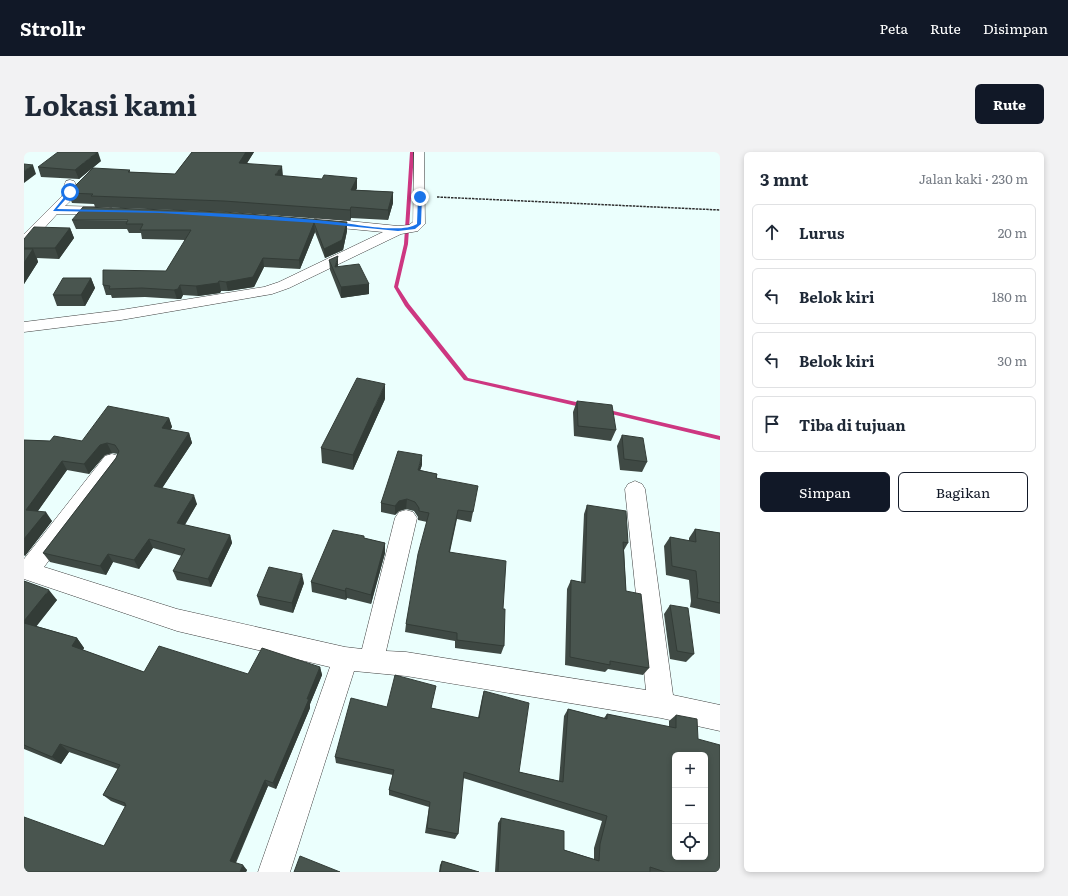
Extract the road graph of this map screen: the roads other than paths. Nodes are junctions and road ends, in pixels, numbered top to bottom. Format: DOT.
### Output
graph roads {
  1 [pos="419,152"];
  2 [pos="70,184"];
  3 [pos="54,210"];
  4 [pos="123,212"];
  5 [pos="309,221"];
  6 [pos="405,230"];
  7 [pos="24,242"];
  8 [pos="24,327"];
  9 [pos="112,461"];
  10 [pos="635,489"];
  11 [pos="406,518"];
  12 [pos="26,571"];
  13 [pos="344,659"];
  14 [pos="371,661"];
  15 [pos="660,705"];
  16 [pos="720,718"];
  17 [pos="274,872"];
  1 -- 6 [label="street"];
  2 -- 3 [label="street"];
  3 -- 4 [label="street"];
  3 -- 7 [label="street"];
  5 -- 6 [label="street"];
  6 -- 8 [label="street"];
  9 -- 12 [label="street"];
  10 -- 15 [label="street"];
  11 -- 14 [label="street"];
  12 -- 13 [label="street"];
  13 -- 14 [label="street"];
  13 -- 17 [label="street"];
  14 -- 15 [label="street"];
  15 -- 16 [label="street"];
}
